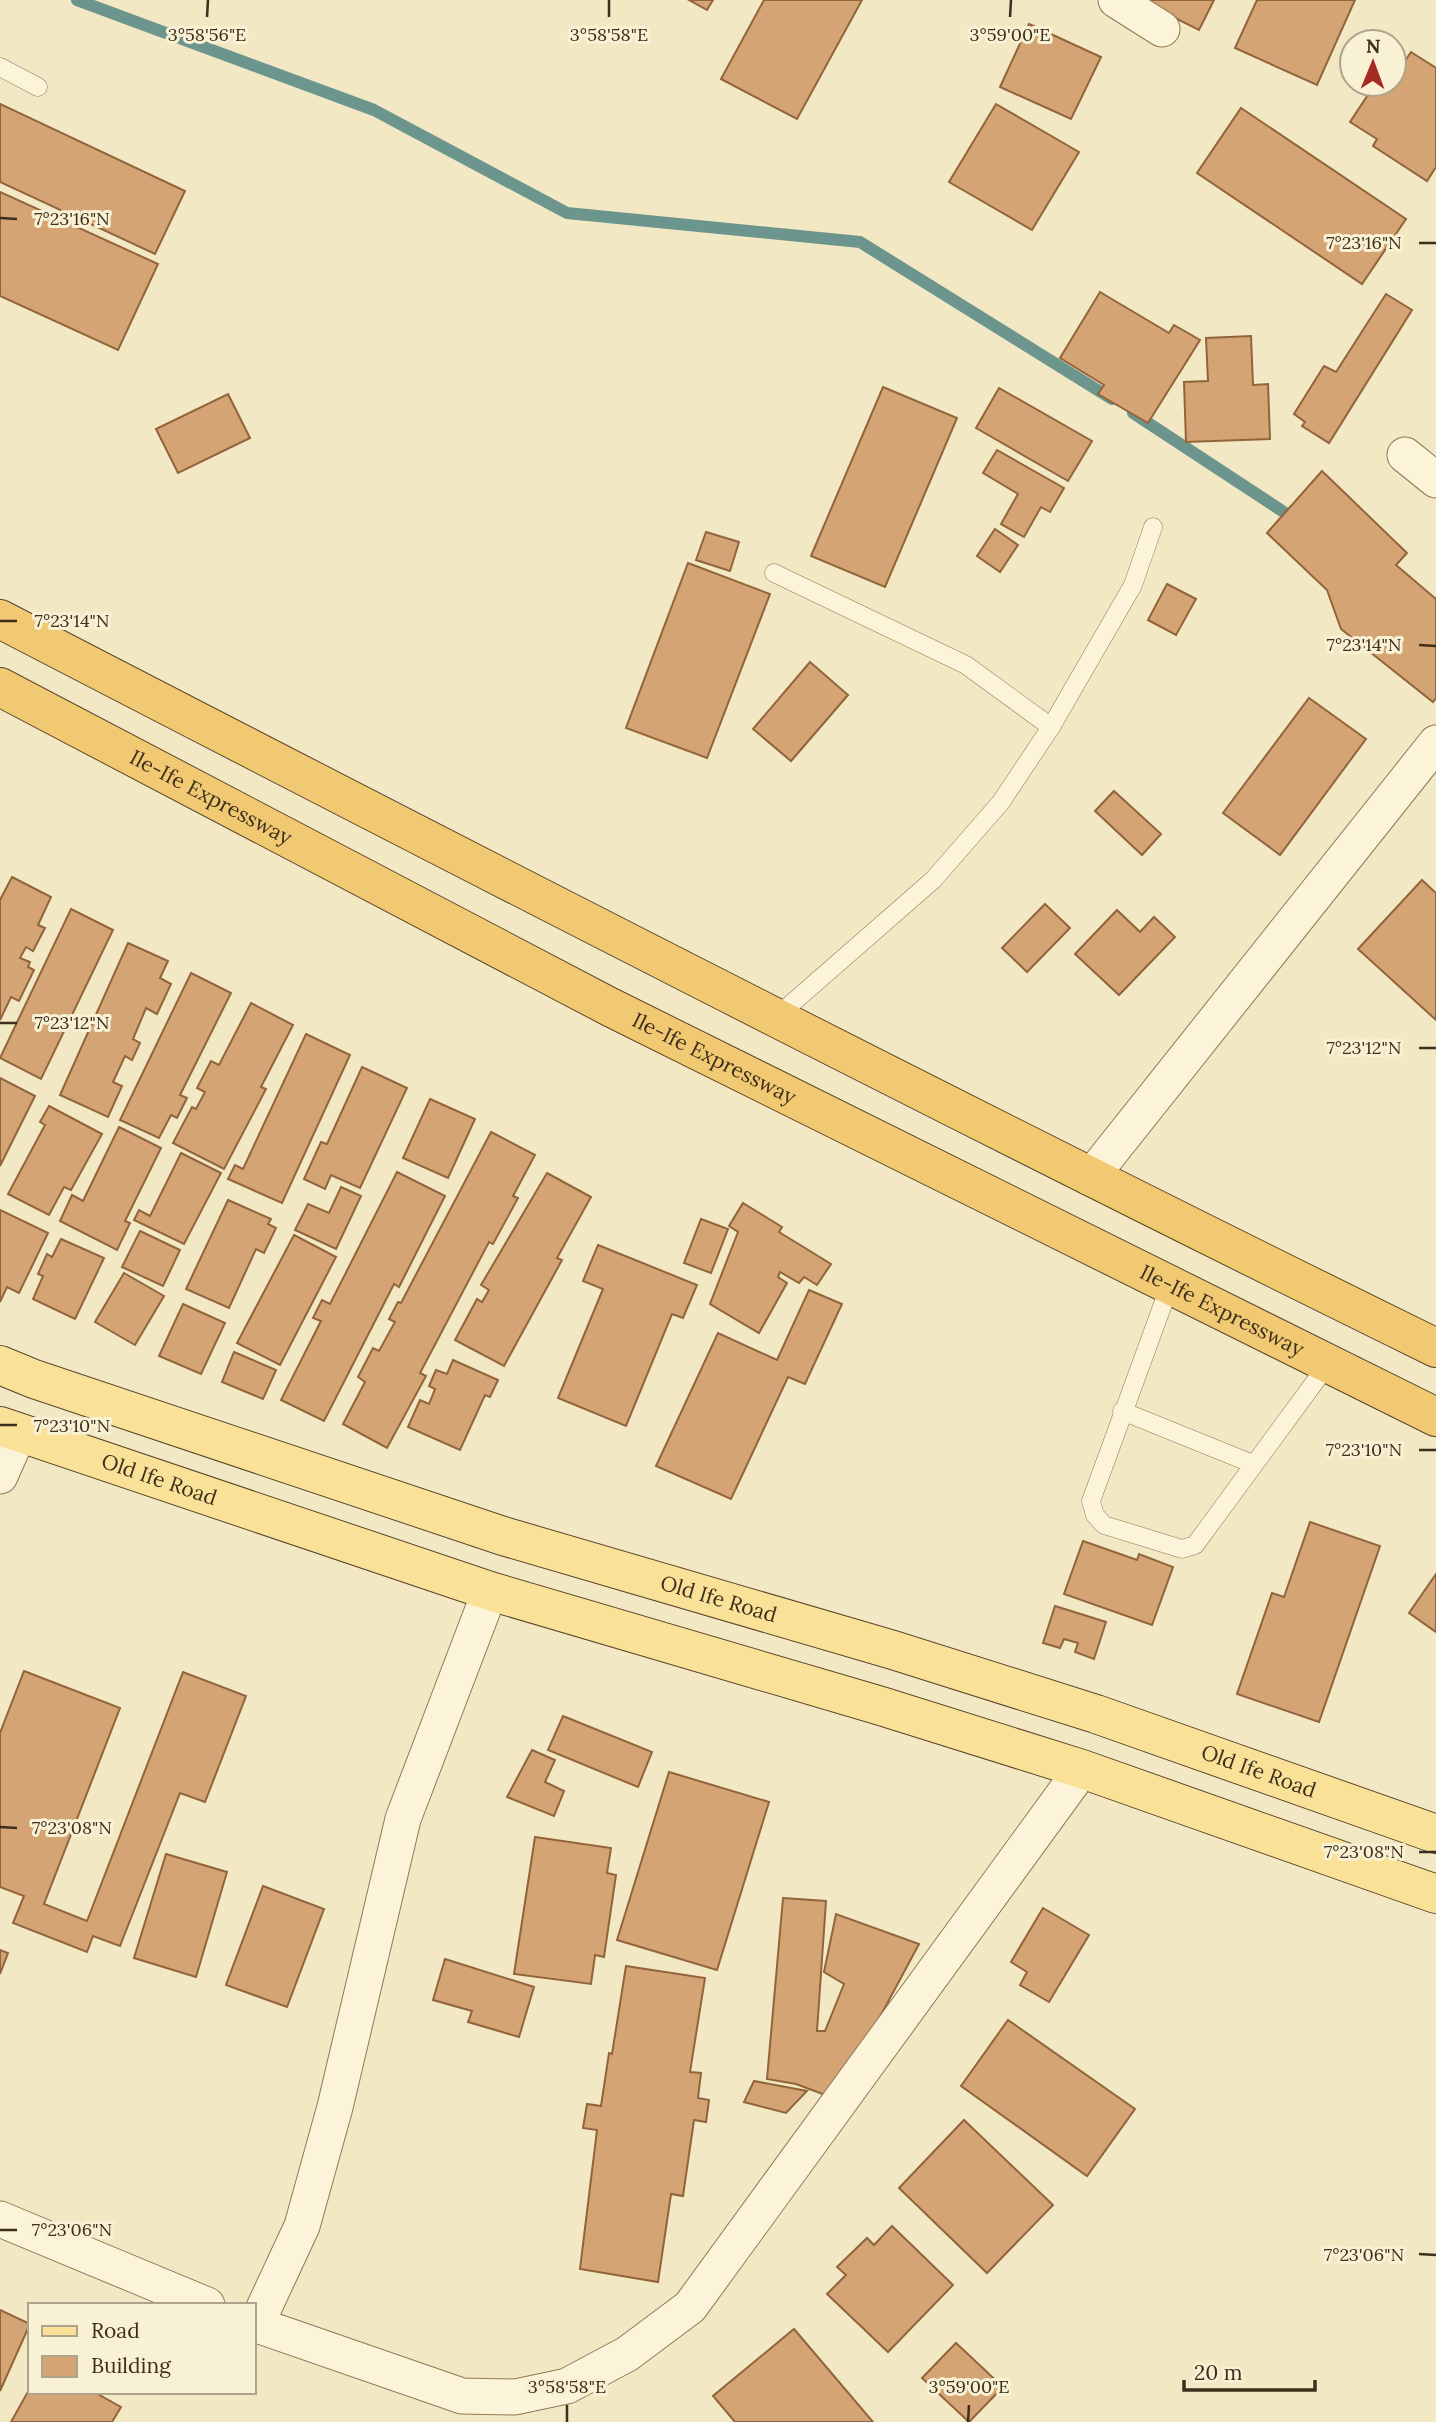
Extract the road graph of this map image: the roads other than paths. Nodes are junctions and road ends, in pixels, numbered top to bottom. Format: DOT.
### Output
graph roads {
  1 [pos="1116,0"];
  2 [pos="1163,29"];
  3 [pos="0,67"];
  4 [pos="38,87"];
  5 [pos="1405,456"];
  6 [pos="1436,480"];
  7 [pos="1153,527"];
  8 [pos="774,573"];
  9 [pos="0,619"];
  10 [pos="0,687"];
  11 [pos="1051,727"];
  12 [pos="1436,743"];
  13 [pos="775,1018"];
  14 [pos="1090,1178"];
  15 [pos="1170,1285"];
  16 [pos="1436,1348"];
  17 [pos="1328,1364"];
  18 [pos="0,1365"];
  19 [pos="1122,1411"];
  20 [pos="1436,1417"];
  21 [pos="9,1429"];
  22 [pos="1253,1464"];
  23 [pos="0,1476"];
  24 [pos="490,1591"];
  25 [pos="1082,1769"];
  26 [pos="1436,1835"];
  27 [pos="1436,1894"];
  28 [pos="0,2220"];
  29 [pos="202,2303"];
  30 [pos="256,2322"];
  31 [pos="256,2324"];
  1 -- 2 [label="street"];
  3 -- 4 [label="lane"];
  5 -- 6 [label="street"];
  7 -- 11 [label="lane"];
  8 -- 11 [label="lane"];
  9 -- 13 [label="highway"];
  10 -- 15 [label="highway, Ile-Ife Expressway"];
  11 -- 13 [label="lane"];
  12 -- 14 [label="street"];
  13 -- 14 [label="highway"];
  14 -- 16 [label="highway"];
  15 -- 17 [label="highway, Ile-Ife Expressway"];
  15 -- 19 [label="lane"];
  17 -- 20 [label="highway, Ile-Ife Expressway"];
  17 -- 22 [label="lane"];
  18 -- 26 [label="main road, Old Ife Road"];
  19 -- 22 [label="lane"];
  19 -- 22 [label="lane"];
  21 -- 23 [label="street"];
  21 -- 24 [label="main road, Old Ife Road"];
  24 -- 25 [label="main road, Old Ife Road"];
  24 -- 30 [label="street"];
  25 -- 27 [label="main road, Old Ife Road"];
  25 -- 31 [label="street"];
  28 -- 29 [label="street"];
}
